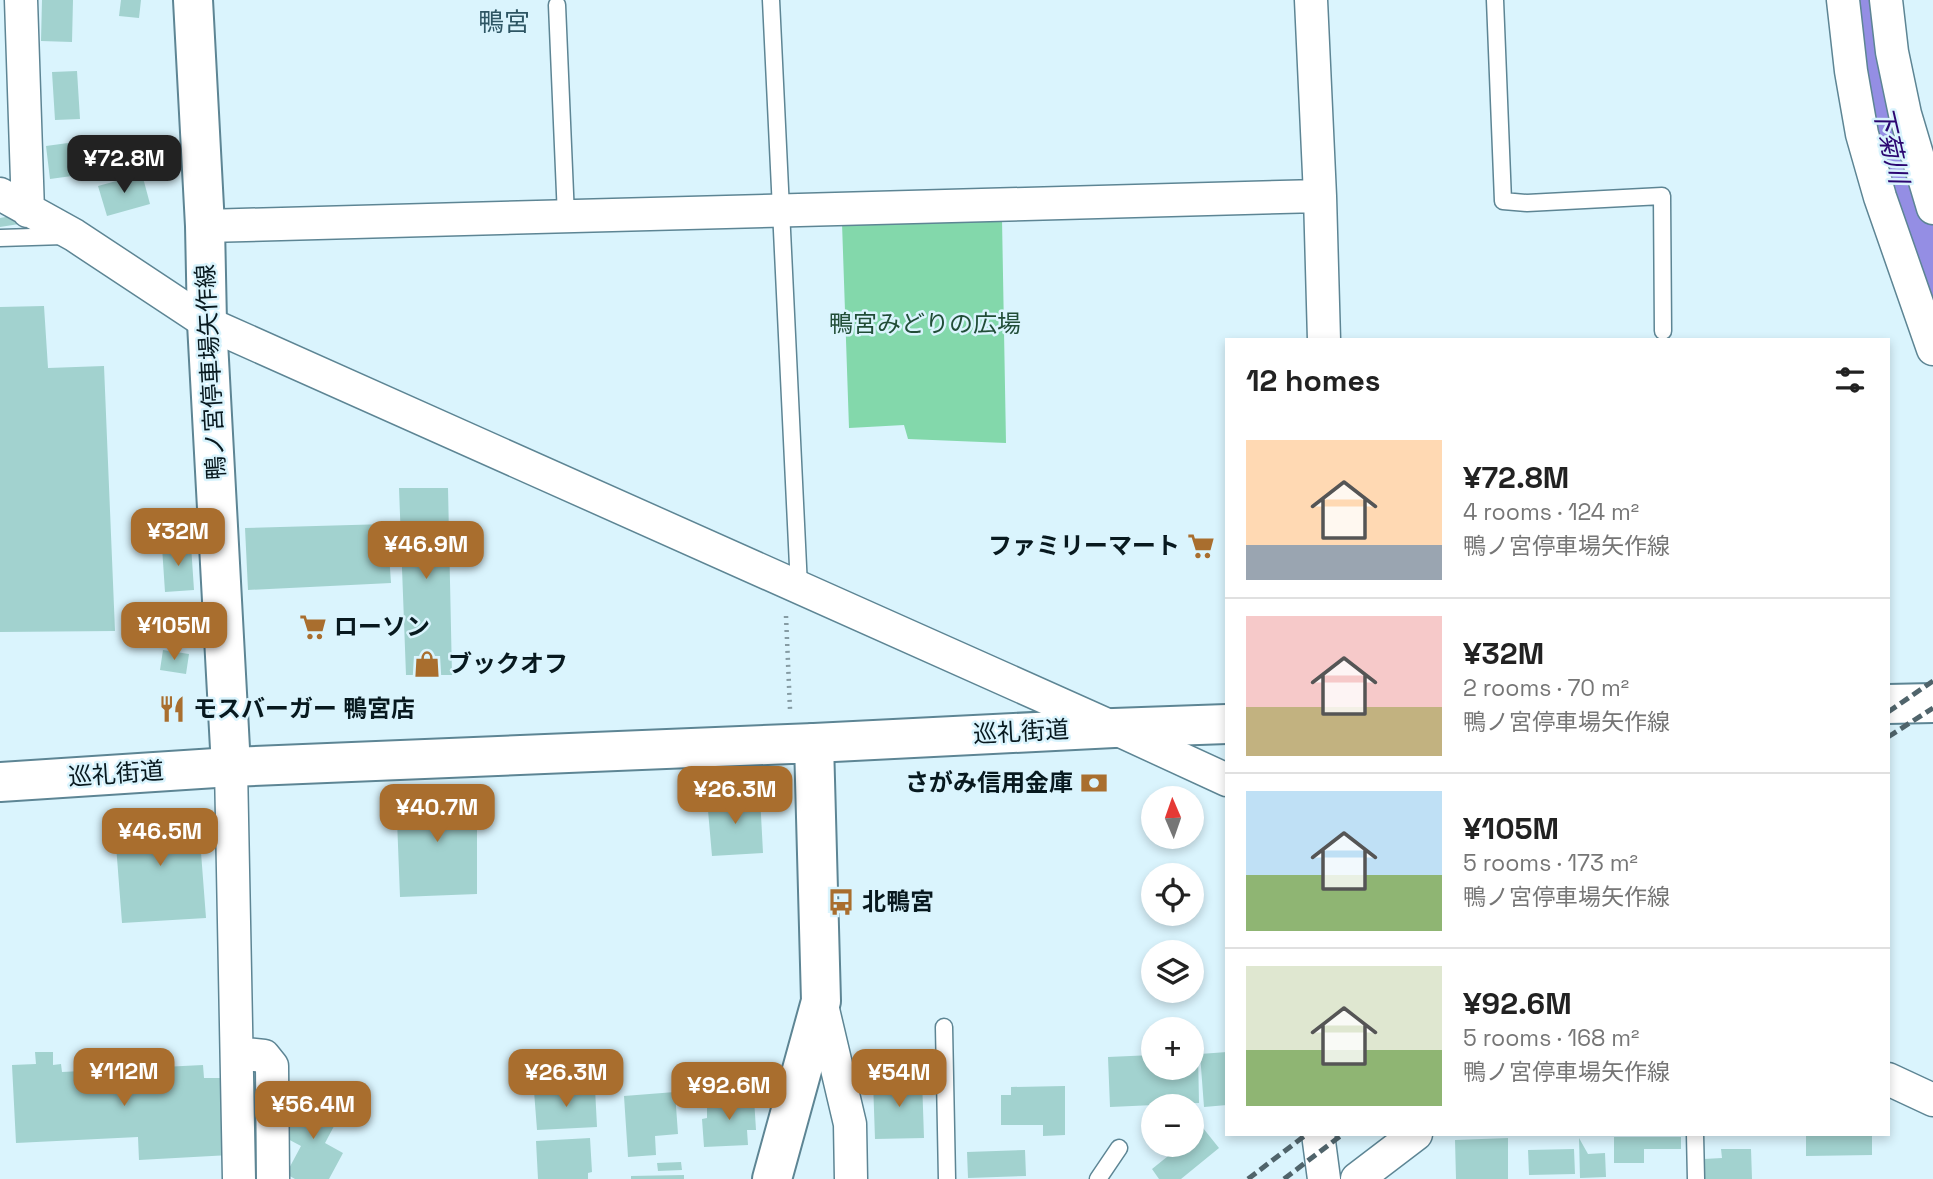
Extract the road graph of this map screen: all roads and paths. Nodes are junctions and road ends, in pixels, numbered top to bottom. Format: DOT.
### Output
graph roads {
  1 [pos="21,0"];
  2 [pos="193,0"];
  3 [pos="771,0"];
  4 [pos="1311,0"];
  5 [pos="1495,0"];
  6 [pos="1843,0"];
  7 [pos="1886,0"];
  8 [pos="557,5"];
  9 [pos="1927,171"];
  10 [pos="0,194"];
  11 [pos="1320,196"];
  12 [pos="1933,208"];
  13 [pos="28,211"];
  14 [pos="780,211"];
  15 [pos="566,217"];
  16 [pos="205,226"];
  17 [pos="74,235"];
  18 [pos="0,238"];
  19 [pos="207,323"];
  20 [pos="1663,331"];
  21 [pos="1324,338"];
  22 [pos="1933,349"];
  23 [pos="792,584"];
  24 [pos="1933,703"];
  25 [pos="1890,705"];
  26 [pos="1225,724"];
  27 [pos="1114,728"];
  28 [pos="803,743"];
  29 [pos="231,767"];
  30 [pos="1225,779"];
  31 [pos="0,782"];
  32 [pos="821,1001"];
  33 [pos="944,1027"];
  34 [pos="238,1053"];
  35 [pos="1890,1080"];
  36 [pos="1933,1100"];
  37 [pos="1318,1136"];
  38 [pos="1413,1136"];
  39 [pos="1695,1136"];
  40 [pos="1119,1148"];
  41 [pos="239,1179"];
  42 [pos="273,1179"];
  43 [pos="772,1179"];
  44 [pos="851,1179"];
  45 [pos="947,1179"];
  46 [pos="1098,1179"];
  47 [pos="1324,1179"];
  48 [pos="1357,1179"];
  49 [pos="1696,1179"];
  1 -- 13 [label="street"];
  2 -- 16 [label="main road, 鴨ノ宮停車場矢作線"];
  3 -- 14 [label="lane"];
  4 -- 11 [label="street"];
  5 -- 20 [label="lane"];
  6 -- 22 [label="street"];
  7 -- 9 [label="street"];
  8 -- 15 [label="lane"];
  9 -- 12 [label="street"];
  10 -- 13 [label="street"];
  11 -- 14 [label="street"];
  11 -- 21 [label="street"];
  13 -- 17 [label="street"];
  14 -- 15 [label="street"];
  14 -- 23 [label="lane"];
  15 -- 16 [label="street"];
  16 -- 19 [label="main road, 鴨ノ宮停車場矢作線"];
  17 -- 18 [label="lane"];
  17 -- 19 [label="street"];
  19 -- 23 [label="street"];
  19 -- 29 [label="main road, 鴨ノ宮停車場矢作線"];
  23 -- 27 [label="street"];
  23 -- 28 [label="path"];
  24 -- 25 [label="main road"];
  26 -- 27 [label="main road, 巡礼街道"];
  27 -- 28 [label="main road, 巡礼街道"];
  27 -- 30 [label="street"];
  28 -- 29 [label="main road"];
  28 -- 32 [label="main road"];
  29 -- 31 [label="main road, 巡礼街道"];
  29 -- 34 [label="street"];
  32 -- 43 [label="main road"];
  32 -- 44 [label="street"];
  33 -- 45 [label="lane"];
  34 -- 41 [label="street"];
  34 -- 42 [label="street"];
  35 -- 36 [label="street"];
  37 -- 47 [label="street"];
  38 -- 48 [label="street"];
  39 -- 49 [label="lane"];
  40 -- 46 [label="lane"];
}
